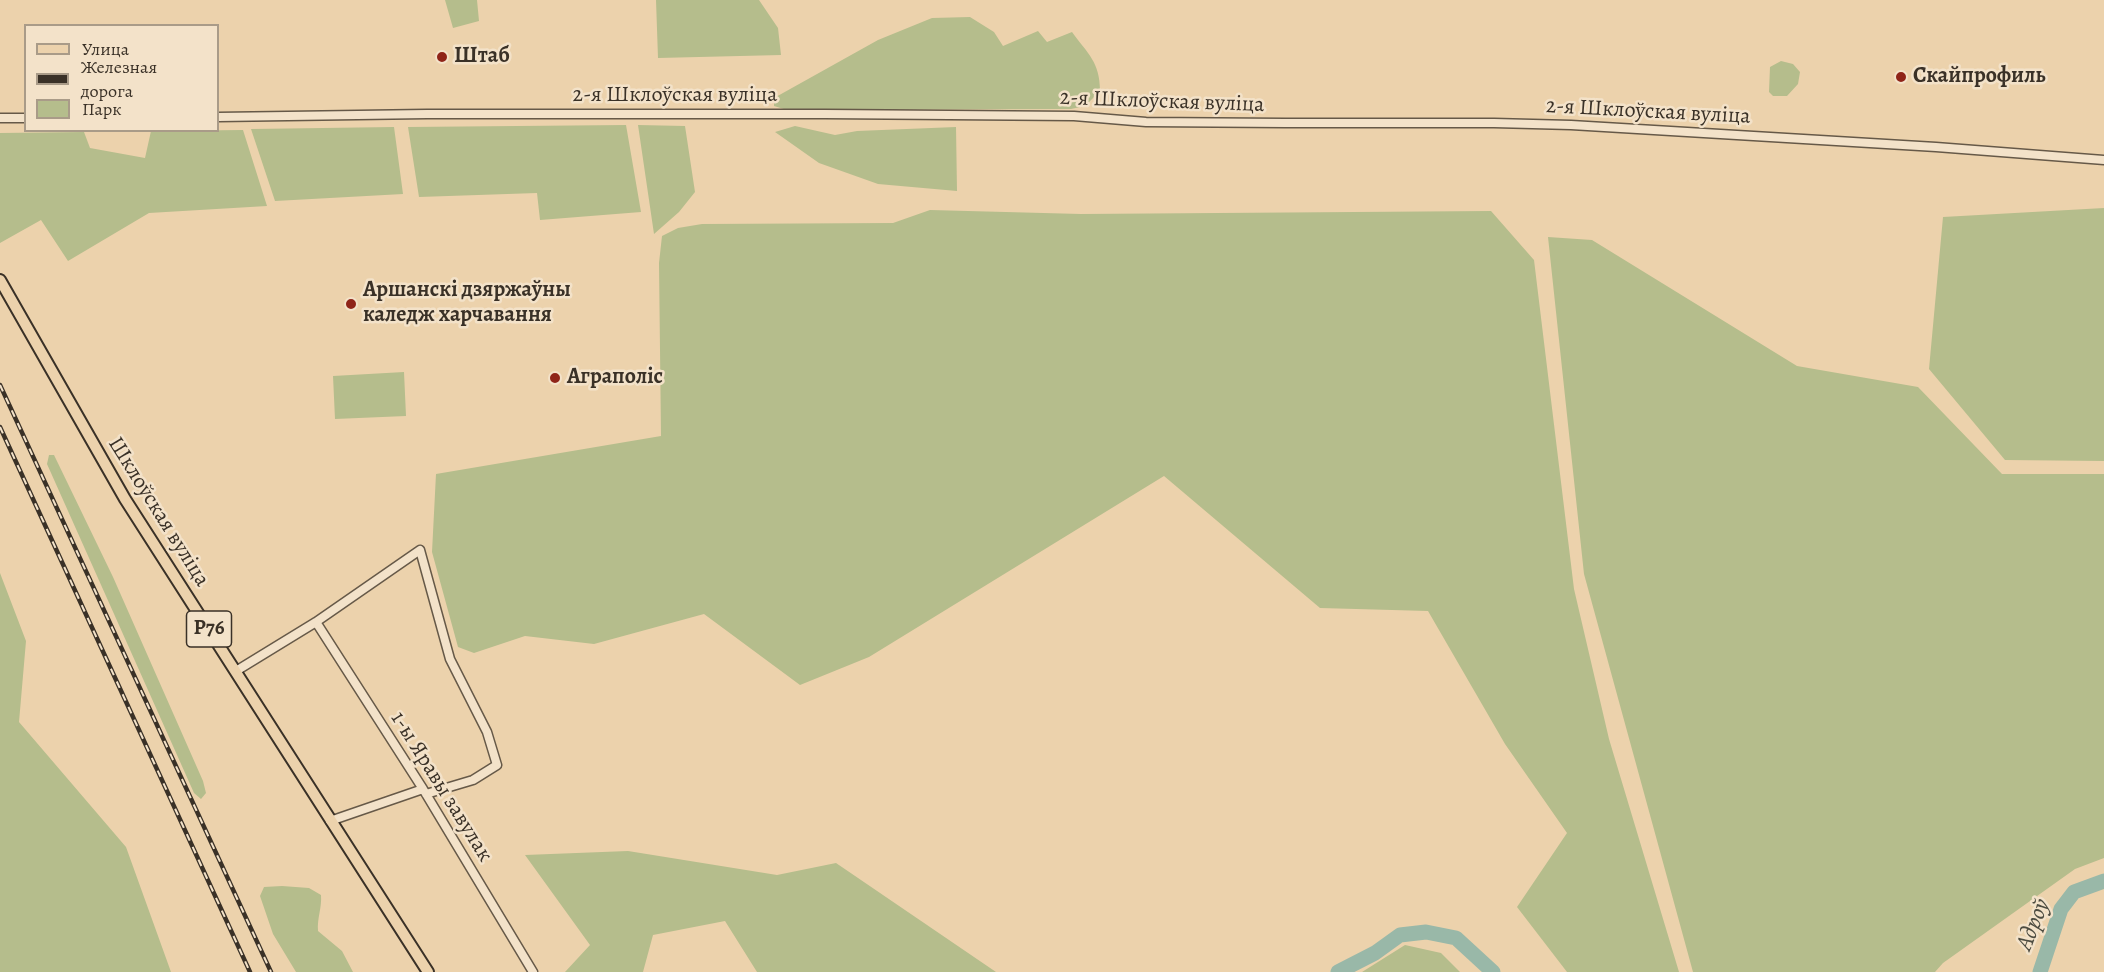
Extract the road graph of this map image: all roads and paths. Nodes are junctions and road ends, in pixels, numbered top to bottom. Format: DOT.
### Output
graph roads {
  1 [pos="219,117"];
  2 [pos="0,118"];
  3 [pos="24,118"];
  4 [pos="2104,160"];
  5 [pos="0,280"];
  6 [pos="316,622"];
  7 [pos="236,670"];
  8 [pos="425,792"];
  9 [pos="330,821"];
  10 [pos="428,972"];
  11 [pos="533,972"];
  1 -- 4 [label="street, 2-я Шклоўская вуліца"];
  2 -- 3 [label="street"];
  5 -- 7 [label="main road, Шклоўская вуліца / Р76"];
  6 -- 7 [label="street"];
  6 -- 8 [label="street, 1-ы Яравы завулак"];
  6 -- 8 [label="street"];
  7 -- 9 [label="main road, Шклоўская вуліца / Р76"];
  8 -- 9 [label="street"];
  8 -- 11 [label="street, 1-ы Яравы завулак"];
  9 -- 10 [label="main road, Шклоўская вуліца / Р76"];
}
